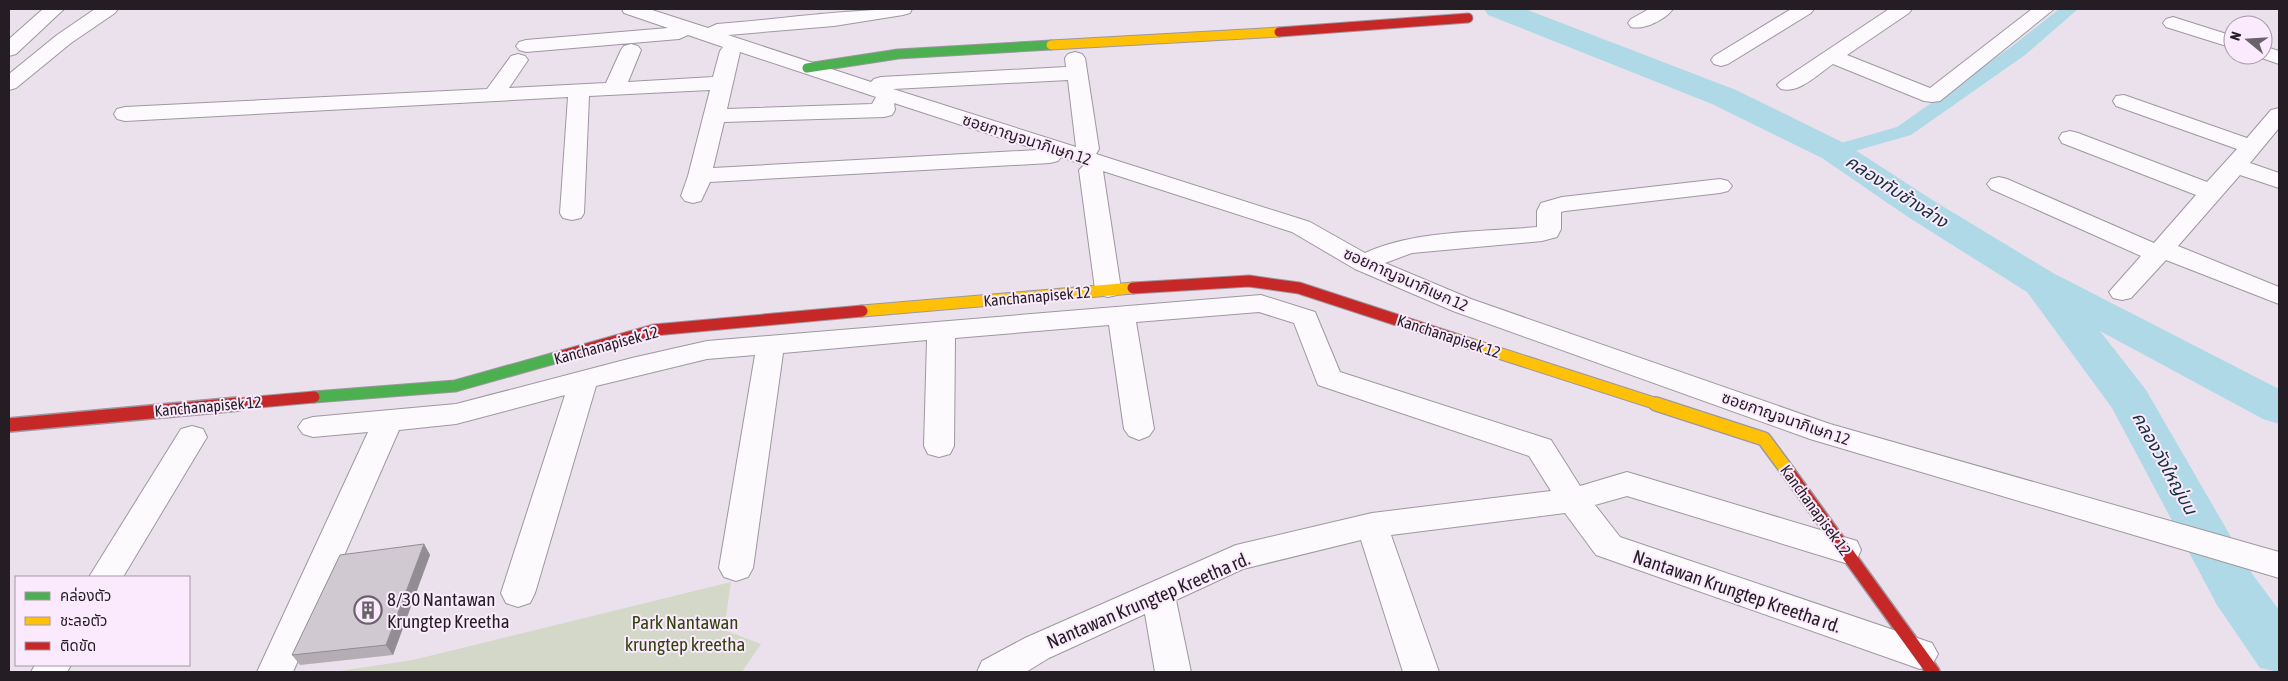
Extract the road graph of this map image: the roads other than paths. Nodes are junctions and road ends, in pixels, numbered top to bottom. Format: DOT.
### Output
graph roads {
  1 [pos="54,9"];
  2 [pos="108,9"];
  3 [pos="631,9"];
  4 [pos="903,9"];
  5 [pos="1662,9"];
  6 [pos="1804,9"];
  7 [pos="1902,9"];
  8 [pos="2044,9"];
  9 [pos="1468,18"];
  10 [pos="2173,22"];
  11 [pos="1638,23"];
  12 [pos="718,30"];
  13 [pos="679,33"];
  14 [pos="2223,39"];
  15 [pos="9,50"];
  16 [pos="630,50"];
  17 [pos="730,51"];
  18 [pos="1831,56"];
  19 [pos="1721,60"];
  20 [pos="807,68"];
  21 [pos="722,83"];
  22 [pos="9,84"];
  23 [pos="1788,85"];
  24 [pos="614,89"];
  25 [pos="579,91"];
  26 [pos="493,96"];
  27 [pos="2124,101"];
  28 [pos="125,114"];
  29 [pos="2279,115"];
  30 [pos="715,116"];
  31 [pos="2070,138"];
  32 [pos="2251,147"];
  33 [pos="1050,156"];
  34 [pos="2235,165"];
  35 [pos="2279,181"];
  36 [pos="1999,184"];
  37 [pos="1720,186"];
  38 [pos="2211,192"];
  39 [pos="572,213"];
  40 [pos="2159,252"];
  41 [pos="1364,263"];
  42 [pos="1108,289"];
  43 [pos="2122,292"];
  44 [pos="2279,296"];
  45 [pos="1121,314"];
  46 [pos="941,329"];
  47 [pos="771,343"];
  48 [pos="584,380"];
  49 [pos="388,420"];
  50 [pos="9,425"];
  51 [pos="313,427"];
  52 [pos="1139,429"];
  53 [pos="192,437"];
  54 [pos="939,446"];
  55 [pos="1573,500"];
  56 [pos="1372,524"];
  57 [pos="1845,550"];
  58 [pos="2276,563"];
  59 [pos="736,568"];
  60 [pos="107,576"];
  61 [pos="1158,593"];
  62 [pos="518,594"];
  63 [pos="1927,663"];
  64 [pos="274,672"];
  65 [pos="995,672"];
  66 [pos="1173,672"];
  67 [pos="1421,672"];
  1 -- 15 [label="street"];
  2 -- 22 [label="street"];
  3 -- 20 [label="street, ซอยกาญจนาภิเษก 12"];
  4 -- 12 [label="street"];
  5 -- 11 [label="street"];
  6 -- 19 [label="street"];
  7 -- 18 [label="street"];
  8 -- 18 [label="street"];
  9 -- 20 [label="street"];
  10 -- 14 [label="street"];
  13 -- 26 [label="street"];
  16 -- 24 [label="street"];
  17 -- 21 [label="street"];
  18 -- 23 [label="street"];
  20 -- 41 [label="street, ซอยกาญจนาภิเษก 12"];
  21 -- 24 [label="street"];
  21 -- 30 [label="street"];
  24 -- 25 [label="street"];
  25 -- 26 [label="street"];
  25 -- 39 [label="street"];
  26 -- 28 [label="street"];
  27 -- 32 [label="street"];
  29 -- 32 [label="street"];
  30 -- 33 [label="street"];
  30 -- 42 [label="street"];
  31 -- 38 [label="street"];
  32 -- 34 [label="street"];
  34 -- 35 [label="street"];
  34 -- 38 [label="street"];
  36 -- 40 [label="street"];
  37 -- 41 [label="street"];
  38 -- 40 [label="street"];
  40 -- 43 [label="street"];
  40 -- 44 [label="street"];
  41 -- 58 [label="street, ซอยกาญจนาภิเษก 12"];
  42 -- 50 [label="street, Kanchanapisek 12"];
  42 -- 57 [label="street, Kanchanapisek 12"];
  45 -- 46 [label="street"];
  45 -- 52 [label="street"];
  45 -- 55 [label="street"];
  46 -- 47 [label="street"];
  46 -- 54 [label="street"];
  47 -- 48 [label="street"];
  47 -- 59 [label="street"];
  48 -- 49 [label="street"];
  48 -- 62 [label="street"];
  49 -- 51 [label="street"];
  49 -- 64 [label="street"];
  53 -- 60 [label="street"];
  55 -- 56 [label="street, Nantawan Krungtep Kreetha rd."];
  55 -- 57 [label="street, Nantawan Krungtep Kreetha rd."];
  55 -- 63 [label="street, Nantawan Krungtep Kreetha rd."];
  56 -- 61 [label="street, Nantawan Krungtep Kreetha rd."];
  56 -- 67 [label="street"];
  57 -- 63 [label="street, Kanchanapisek 12"];
  61 -- 65 [label="street, Nantawan Krungtep Kreetha rd."];
  61 -- 66 [label="street"];
}
